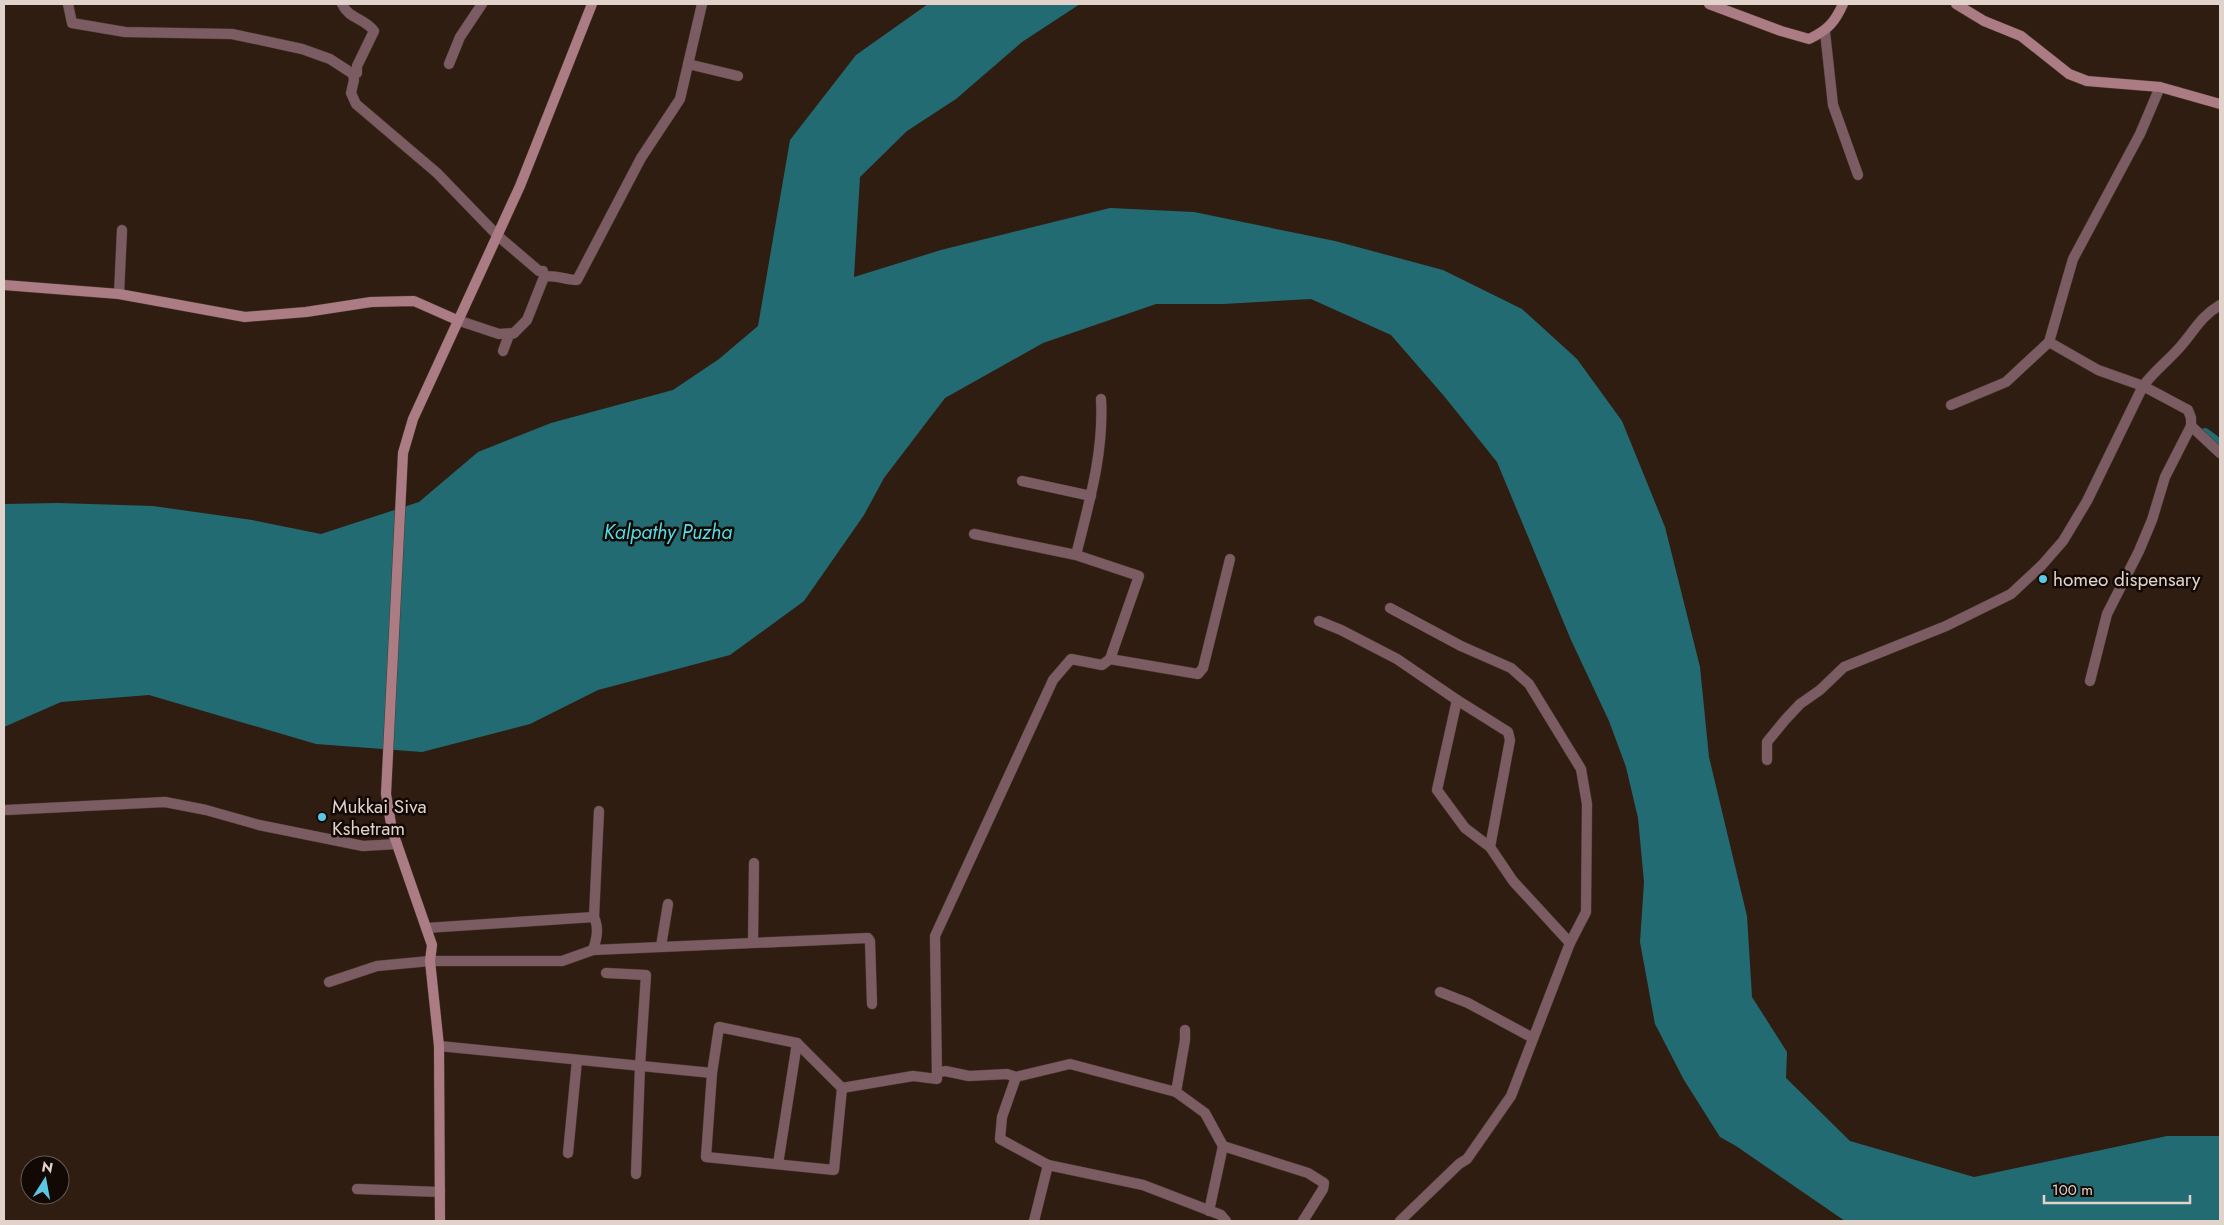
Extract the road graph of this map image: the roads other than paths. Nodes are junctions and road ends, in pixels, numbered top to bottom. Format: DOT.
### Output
graph roads {
  1 [pos="68,4"];
  2 [pos="342,4"];
  3 [pos="482,4"];
  4 [pos="592,4"];
  5 [pos="702,4"];
  6 [pos="1709,4"];
  7 [pos="1843,4"];
  8 [pos="1956,4"];
  9 [pos="1825,32"];
  10 [pos="449,64"];
  11 [pos="688,64"];
  12 [pos="357,73"];
  13 [pos="738,76"];
  14 [pos="2160,87"];
  15 [pos="2220,104"];
  16 [pos="1858,175"];
  17 [pos="122,230"];
  18 [pos="498,236"];
  19 [pos="543,271"];
  20 [pos="4,285"];
  21 [pos="119,294"];
  22 [pos="2220,305"];
  23 [pos="457,320"];
  24 [pos="514,333"];
  25 [pos="2049,342"];
  26 [pos="503,351"];
  27 [pos="2143,386"];
  28 [pos="1101,399"];
  29 [pos="1951,405"];
  30 [pos="2191,426"];
  31 [pos="2220,452"];
  32 [pos="1022,481"];
  33 [pos="1091,496"];
  34 [pos="974,534"];
  35 [pos="1076,554"];
  36 [pos="1230,559"];
  37 [pos="1390,608"];
  38 [pos="1319,621"];
  39 [pos="1110,658"];
  40 [pos="2090,681"];
  41 [pos="1457,700"];
  42 [pos="1767,760"];
  43 [pos="6,810"];
  44 [pos="599,811"];
  45 [pos="397,844"];
  46 [pos="1490,847"];
  47 [pos="754,863"];
  48 [pos="668,904"];
  49 [pos="594,917"];
  50 [pos="426,928"];
  51 [pos="753,942"];
  52 [pos="1570,943"];
  53 [pos="661,946"];
  54 [pos="593,950"];
  55 [pos="430,961"];
  56 [pos="606,973"];
  57 [pos="329,982"];
  58 [pos="1440,992"];
  59 [pos="872,1004"];
  60 [pos="1185,1030"];
  61 [pos="1533,1038"];
  62 [pos="797,1043"];
  63 [pos="440,1046"];
  64 [pos="576,1060"];
  65 [pos="640,1066"];
  66 [pos="712,1073"];
  67 [pos="937,1073"];
  68 [pos="1016,1077"];
  69 [pos="842,1088"];
  70 [pos="1176,1092"];
  71 [pos="1223,1146"];
  72 [pos="568,1153"];
  73 [pos="778,1164"];
  74 [pos="1048,1164"];
  75 [pos="636,1174"];
  76 [pos="357,1189"];
  77 [pos="440,1192"];
  78 [pos="1208,1210"];
  79 [pos="440,1221"];
  80 [pos="1034,1221"];
  81 [pos="1226,1221"];
  82 [pos="1303,1221"];
  83 [pos="1400,1221"];
  1 -- 18 [label="street"];
  2 -- 12 [label="street"];
  3 -- 10 [label="street"];
  4 -- 18 [label="main road"];
  5 -- 11 [label="street"];
  6 -- 9 [label="main road"];
  7 -- 9 [label="main road"];
  8 -- 14 [label="main road"];
  9 -- 16 [label="street"];
  11 -- 13 [label="street"];
  11 -- 24 [label="street"];
  14 -- 15 [label="main road"];
  14 -- 25 [label="street"];
  17 -- 21 [label="street"];
  18 -- 19 [label="street"];
  18 -- 23 [label="main road"];
  20 -- 21 [label="main road"];
  21 -- 23 [label="main road"];
  22 -- 27 [label="street"];
  23 -- 24 [label="street"];
  23 -- 45 [label="main road"];
  24 -- 26 [label="street"];
  25 -- 27 [label="street"];
  25 -- 29 [label="street"];
  27 -- 30 [label="street"];
  27 -- 42 [label="street"];
  28 -- 33 [label="street"];
  30 -- 31 [label="street"];
  30 -- 40 [label="street"];
  32 -- 33 [label="street"];
  33 -- 35 [label="street"];
  34 -- 35 [label="street"];
  35 -- 39 [label="street"];
  36 -- 39 [label="street"];
  37 -- 52 [label="street"];
  38 -- 41 [label="street"];
  39 -- 67 [label="street"];
  41 -- 46 [label="street"];
  41 -- 46 [label="street"];
  43 -- 45 [label="street"];
  44 -- 49 [label="street"];
  45 -- 50 [label="main road"];
  46 -- 52 [label="street"];
  47 -- 51 [label="street"];
  48 -- 53 [label="street"];
  49 -- 50 [label="street"];
  49 -- 54 [label="street"];
  50 -- 55 [label="main road"];
  51 -- 53 [label="street"];
  51 -- 59 [label="street"];
  52 -- 61 [label="street"];
  53 -- 54 [label="street"];
  54 -- 55 [label="street"];
  55 -- 57 [label="street"];
  55 -- 63 [label="main road"];
  56 -- 65 [label="street"];
  58 -- 61 [label="street"];
  60 -- 70 [label="street"];
  61 -- 83 [label="street"];
  62 -- 66 [label="street"];
  62 -- 69 [label="street"];
  62 -- 73 [label="street"];
  63 -- 64 [label="street"];
  63 -- 77 [label="main road"];
  64 -- 65 [label="street"];
  64 -- 72 [label="street"];
  65 -- 66 [label="street"];
  65 -- 75 [label="street"];
  66 -- 73 [label="street"];
  67 -- 68 [label="street"];
  67 -- 69 [label="street"];
  68 -- 70 [label="street"];
  68 -- 74 [label="street"];
  69 -- 73 [label="street"];
  70 -- 71 [label="street"];
  71 -- 78 [label="street"];
  71 -- 82 [label="street"];
  74 -- 78 [label="street"];
  74 -- 80 [label="street"];
  76 -- 77 [label="street"];
  77 -- 79 [label="main road"];
  78 -- 81 [label="street"];
}
